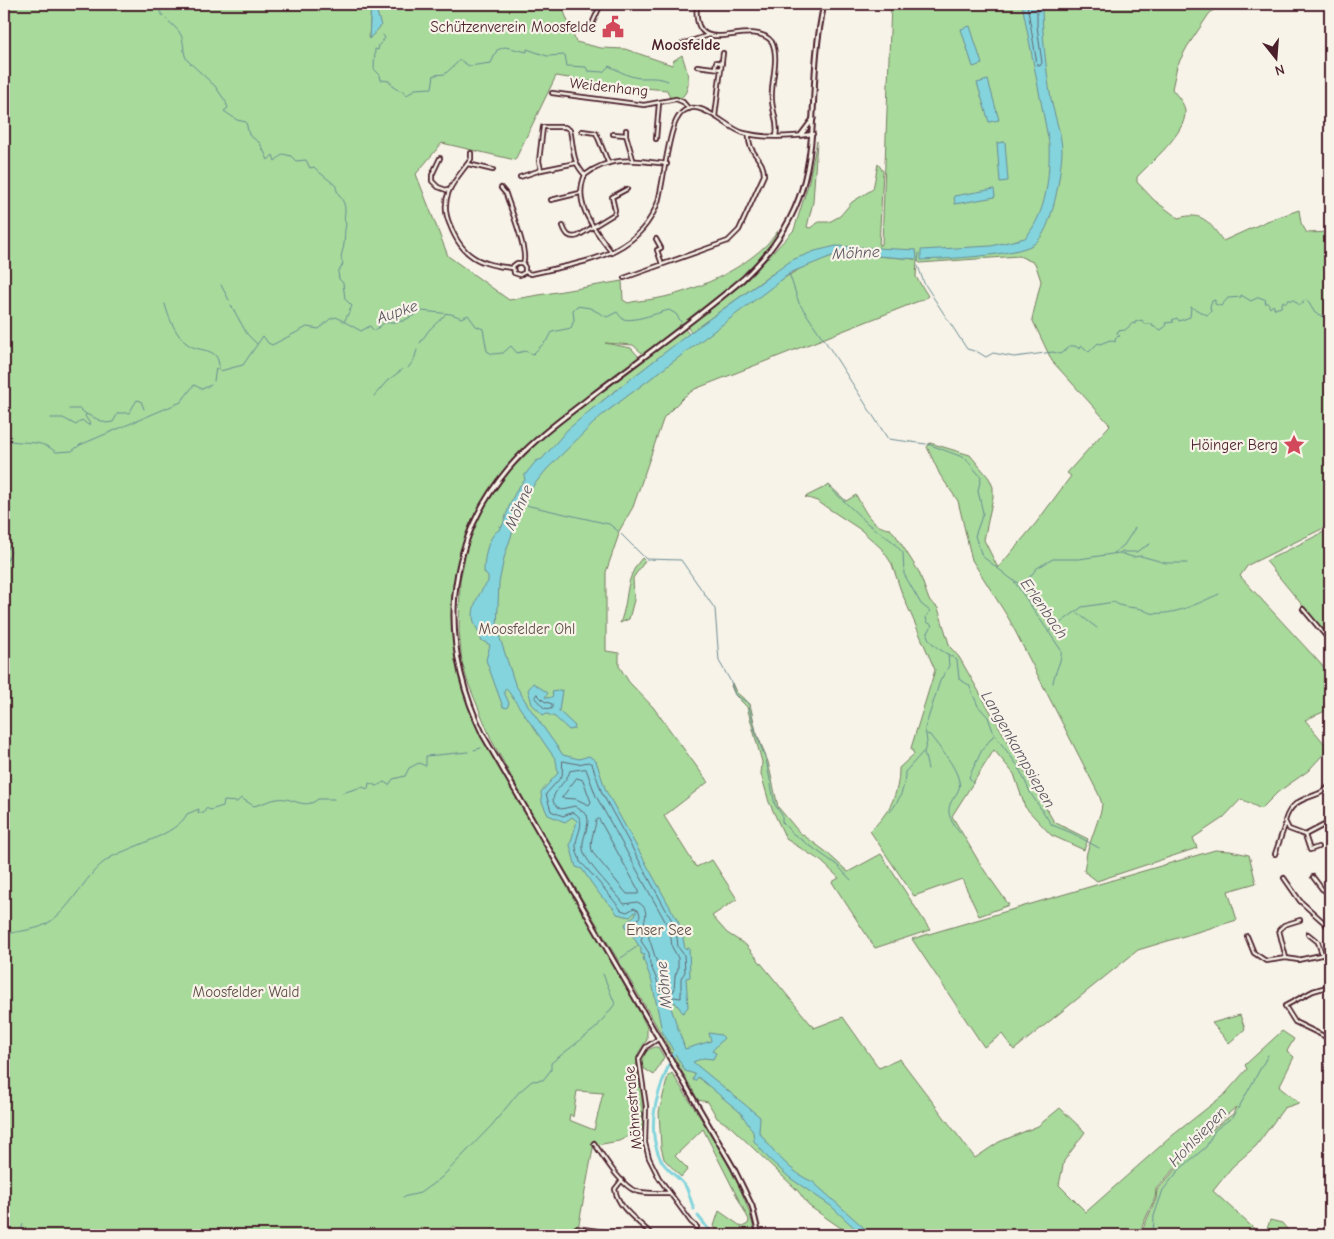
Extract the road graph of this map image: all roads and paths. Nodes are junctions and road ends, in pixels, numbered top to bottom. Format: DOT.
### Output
graph roads {
  1 [pos="601,4"];
  2 [pos="698,4"];
  3 [pos="824,4"];
  4 [pos="592,24"];
  5 [pos="709,35"];
  6 [pos="682,44"];
  7 [pos="723,53"];
  8 [pos="722,63"];
  9 [pos="696,66"];
  10 [pos="715,68"];
  11 [pos="721,69"];
  12 [pos="552,93"];
  13 [pos="659,103"];
  14 [pos="689,109"];
  15 [pos="715,116"];
  16 [pos="814,119"];
  17 [pos="626,130"];
  18 [pos="582,131"];
  19 [pos="613,134"];
  20 [pos="749,134"];
  21 [pos="813,134"];
  22 [pos="626,135"];
  23 [pos="801,135"];
  24 [pos="776,136"];
  25 [pos="656,139"];
  26 [pos="471,153"];
  27 [pos="440,158"];
  28 [pos="633,159"];
  29 [pos="608,162"];
  30 [pos="576,163"];
  31 [pos="467,164"];
  32 [pos="667,164"];
  33 [pos="493,170"];
  34 [pos="541,170"];
  35 [pos="585,175"];
  36 [pos="520,177"];
  37 [pos="501,188"];
  38 [pos="626,189"];
  39 [pos="449,190"];
  40 [pos="580,193"];
  41 [pos="551,200"];
  42 [pos="563,226"];
  43 [pos="593,226"];
  44 [pos="656,239"];
  45 [pos="612,253"];
  46 [pos="523,264"];
  47 [pos="662,264"];
  48 [pos="513,268"];
  49 [pos="525,272"];
  50 [pos="624,278"];
  51 [pos="1303,609"];
  52 [pos="1330,641"];
  53 [pos="1330,785"];
  54 [pos="1330,822"];
  55 [pos="1285,825"];
  56 [pos="1305,835"];
  57 [pos="1318,847"];
  58 [pos="1275,854"];
  59 [pos="1313,877"];
  60 [pos="1284,878"];
  61 [pos="1330,894"];
  62 [pos="1300,920"];
  63 [pos="1330,928"];
  64 [pos="1308,934"];
  65 [pos="1247,936"];
  66 [pos="1330,953"];
  67 [pos="1322,954"];
  68 [pos="1286,958"];
  69 [pos="1330,986"];
  70 [pos="658,1039"];
  71 [pos="1330,1039"];
  72 [pos="1330,1063"];
  73 [pos="1330,1078"];
  74 [pos="594,1143"];
  75 [pos="622,1180"];
  76 [pos="669,1193"];
  77 [pos="697,1227"];
  78 [pos="576,1228"];
  79 [pos="627,1235"];
  80 [pos="652,1235"];
  81 [pos="759,1235"];
  1 -- 4 [label="street"];
  2 -- 5 [label="street"];
  3 -- 16 [label="main road"];
  5 -- 6 [label="street"];
  5 -- 24 [label="street"];
  7 -- 8 [label="street"];
  8 -- 10 [label="street"];
  8 -- 11 [label="street"];
  9 -- 10 [label="street"];
  10 -- 11 [label="street"];
  11 -- 15 [label="street"];
  12 -- 13 [label="street, Weidenhang"];
  13 -- 14 [label="street, Weidenhang"];
  13 -- 25 [label="street"];
  14 -- 15 [label="street"];
  14 -- 32 [label="street"];
  15 -- 20 [label="street"];
  16 -- 21 [label="main road"];
  16 -- 23 [label="main road"];
  17 -- 22 [label="street"];
  18 -- 29 [label="street"];
  19 -- 22 [label="street"];
  20 -- 24 [label="street"];
  20 -- 47 [label="street"];
  21 -- 23 [label="street"];
  21 -- 70 [label="main road"];
  22 -- 28 [label="street"];
  23 -- 24 [label="street"];
  26 -- 31 [label="street"];
  27 -- 39 [label="street"];
  28 -- 29 [label="street"];
  28 -- 32 [label="street"];
  29 -- 35 [label="street"];
  30 -- 34 [label="street"];
  30 -- 34 [label="street"];
  30 -- 35 [label="street"];
  31 -- 33 [label="street"];
  31 -- 39 [label="street"];
  32 -- 45 [label="street"];
  34 -- 36 [label="street"];
  35 -- 40 [label="street"];
  37 -- 46 [label="street"];
  38 -- 43 [label="street"];
  39 -- 48 [label="street"];
  40 -- 41 [label="street"];
  40 -- 43 [label="street"];
  42 -- 43 [label="street"];
  43 -- 45 [label="street"];
  44 -- 47 [label="street"];
  45 -- 49 [label="street"];
  46 -- 48 [label="street"];
  46 -- 49 [label="street"];
  47 -- 50 [label="street"];
  48 -- 49 [label="street"];
  51 -- 52 [label="street"];
  53 -- 55 [label="street"];
  54 -- 56 [label="street"];
  55 -- 56 [label="street"];
  55 -- 58 [label="street"];
  56 -- 57 [label="street"];
  59 -- 61 [label="street"];
  60 -- 63 [label="street"];
  62 -- 68 [label="street"];
  64 -- 67 [label="street"];
  65 -- 68 [label="street"];
  66 -- 67 [label="street"];
  67 -- 68 [label="street"];
  69 -- 71 [label="street"];
  70 -- 76 [label="street, Möhnestraße"];
  70 -- 81 [label="main road"];
  72 -- 73 [label="street"];
  74 -- 75 [label="street"];
  75 -- 76 [label="street"];
  75 -- 80 [label="street"];
  76 -- 77 [label="street, Möhnestraße"];
  78 -- 79 [label="street"];
}
